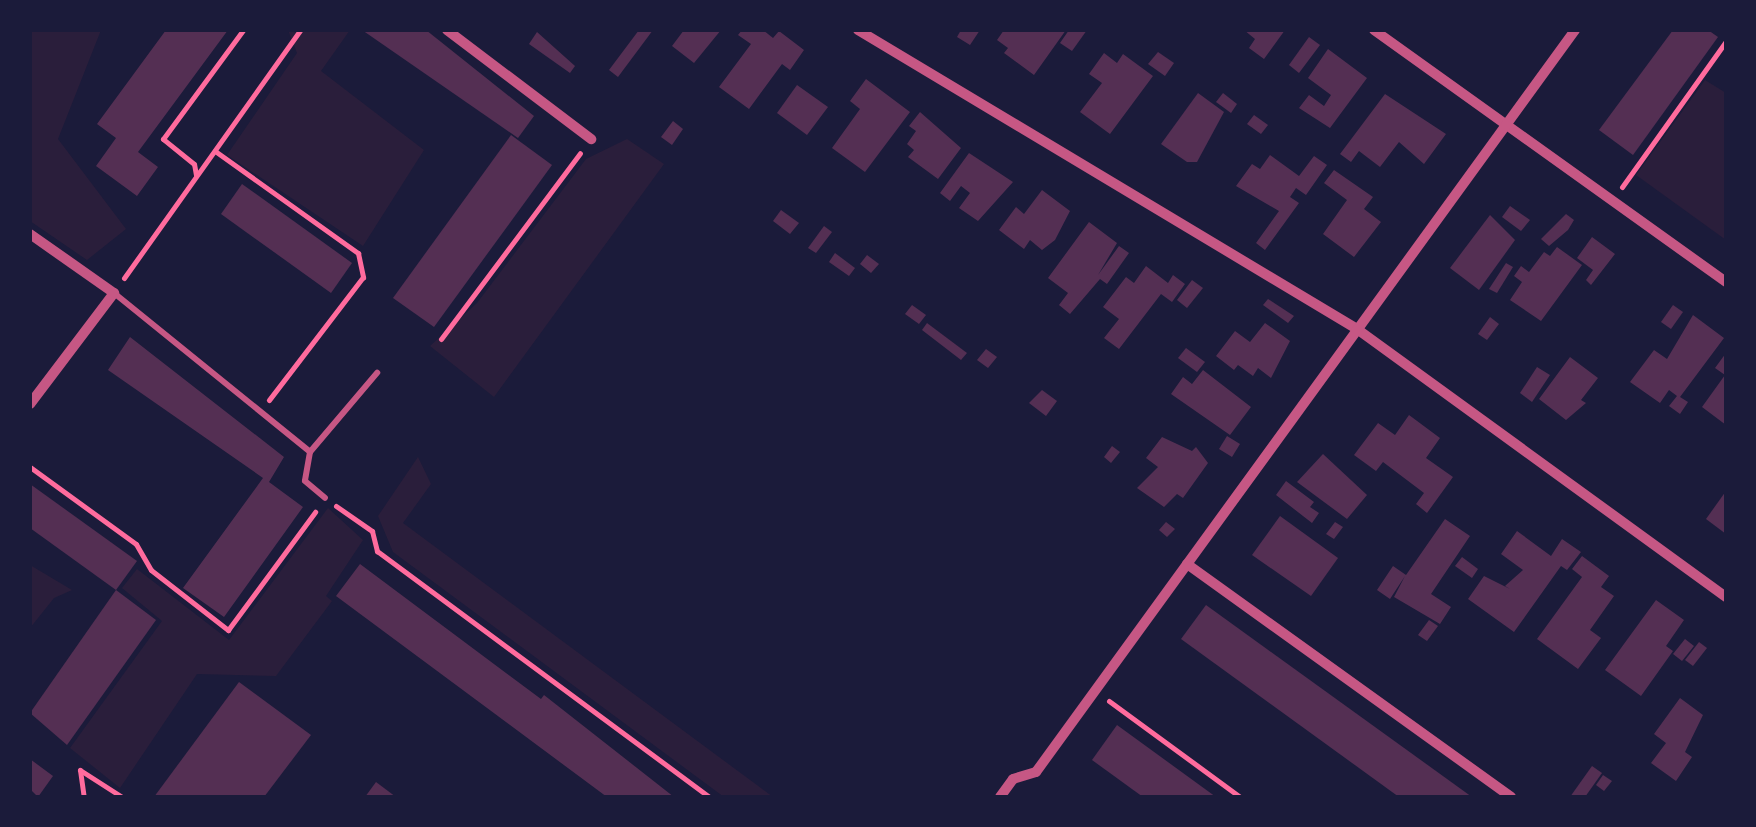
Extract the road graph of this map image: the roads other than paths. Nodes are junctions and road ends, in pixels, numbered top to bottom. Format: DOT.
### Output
graph roads {
  1 [pos="447,30"];
  2 [pos="858,30"];
  3 [pos="1374,30"];
  4 [pos="1574,30"];
  5 [pos="1506,126"];
  6 [pos="591,139"];
  7 [pos="30,234"];
  8 [pos="1726,282"];
  9 [pos="114,293"];
  10 [pos="1357,329"];
  11 [pos="377,373"];
  12 [pos="30,404"];
  13 [pos="310,452"];
  14 [pos="325,498"];
  15 [pos="1187,564"];
  16 [pos="1726,597"];
  17 [pos="1000,797"];
  18 [pos="1511,797"];
  1 -- 6 [label="street"];
  2 -- 10 [label="street"];
  3 -- 5 [label="street"];
  4 -- 5 [label="street"];
  5 -- 8 [label="street"];
  5 -- 10 [label="street"];
  7 -- 9 [label="street"];
  9 -- 12 [label="street"];
  9 -- 13 [label="lane"];
  10 -- 15 [label="street"];
  10 -- 16 [label="street"];
  11 -- 13 [label="lane"];
  13 -- 14 [label="lane"];
  15 -- 17 [label="street"];
  15 -- 18 [label="street"];
}
